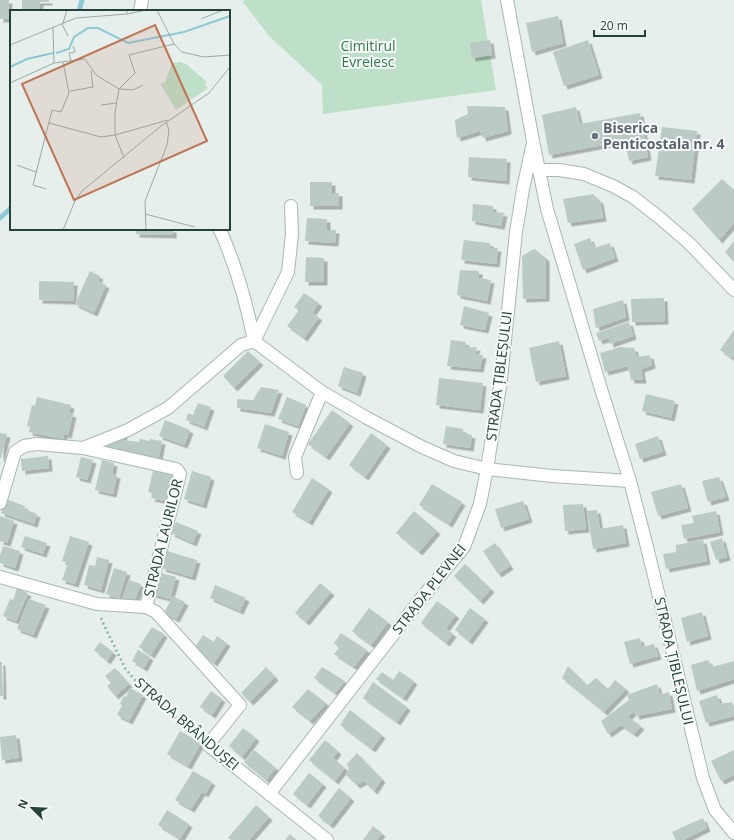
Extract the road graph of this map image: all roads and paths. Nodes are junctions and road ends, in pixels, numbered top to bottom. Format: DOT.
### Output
graph roads {
  1 [pos="142,0"];
  2 [pos="507,0"];
  3 [pos="140,10"];
  4 [pos="533,142"];
  5 [pos="539,170"];
  6 [pos="291,206"];
  7 [pos="219,230"];
  8 [pos="734,290"];
  9 [pos="254,340"];
  10 [pos="322,392"];
  11 [pos="83,448"];
  12 [pos="487,469"];
  13 [pos="297,472"];
  14 [pos="630,481"];
  15 [pos="0,503"];
  16 [pos="0,577"];
  17 [pos="97,604"];
  18 [pos="146,607"];
  19 [pos="208,745"];
  20 [pos="269,794"];
  21 [pos="734,833"];
  22 [pos="327,840"];
  1 -- 3 [label="street"];
  2 -- 4 [label="street, STRADA ȚIBLEȘULUI"];
  4 -- 5 [label="street, STRADA ȚIBLEȘULUI"];
  4 -- 12 [label="street, STRADA ȚIBLEȘULUI"];
  5 -- 8 [label="street"];
  5 -- 14 [label="street, STRADA ȚIBLEȘULUI"];
  6 -- 9 [label="street"];
  7 -- 9 [label="street"];
  9 -- 10 [label="street"];
  9 -- 11 [label="street"];
  10 -- 12 [label="street"];
  10 -- 13 [label="street"];
  11 -- 15 [label="street"];
  11 -- 18 [label="street, STRADA LAURILOR"];
  12 -- 14 [label="street"];
  12 -- 20 [label="street, STRADA PLEVNEI"];
  14 -- 21 [label="street, STRADA ȚIBLEȘULUI"];
  16 -- 17 [label="street"];
  17 -- 18 [label="street"];
  17 -- 19 [label="path, STRADA BRÂNDUȘEI"];
  18 -- 19 [label="street"];
  19 -- 20 [label="street, STRADA BRÂNDUȘEI"];
  20 -- 22 [label="street, STRADA BRÂNDUȘEI"];
}
